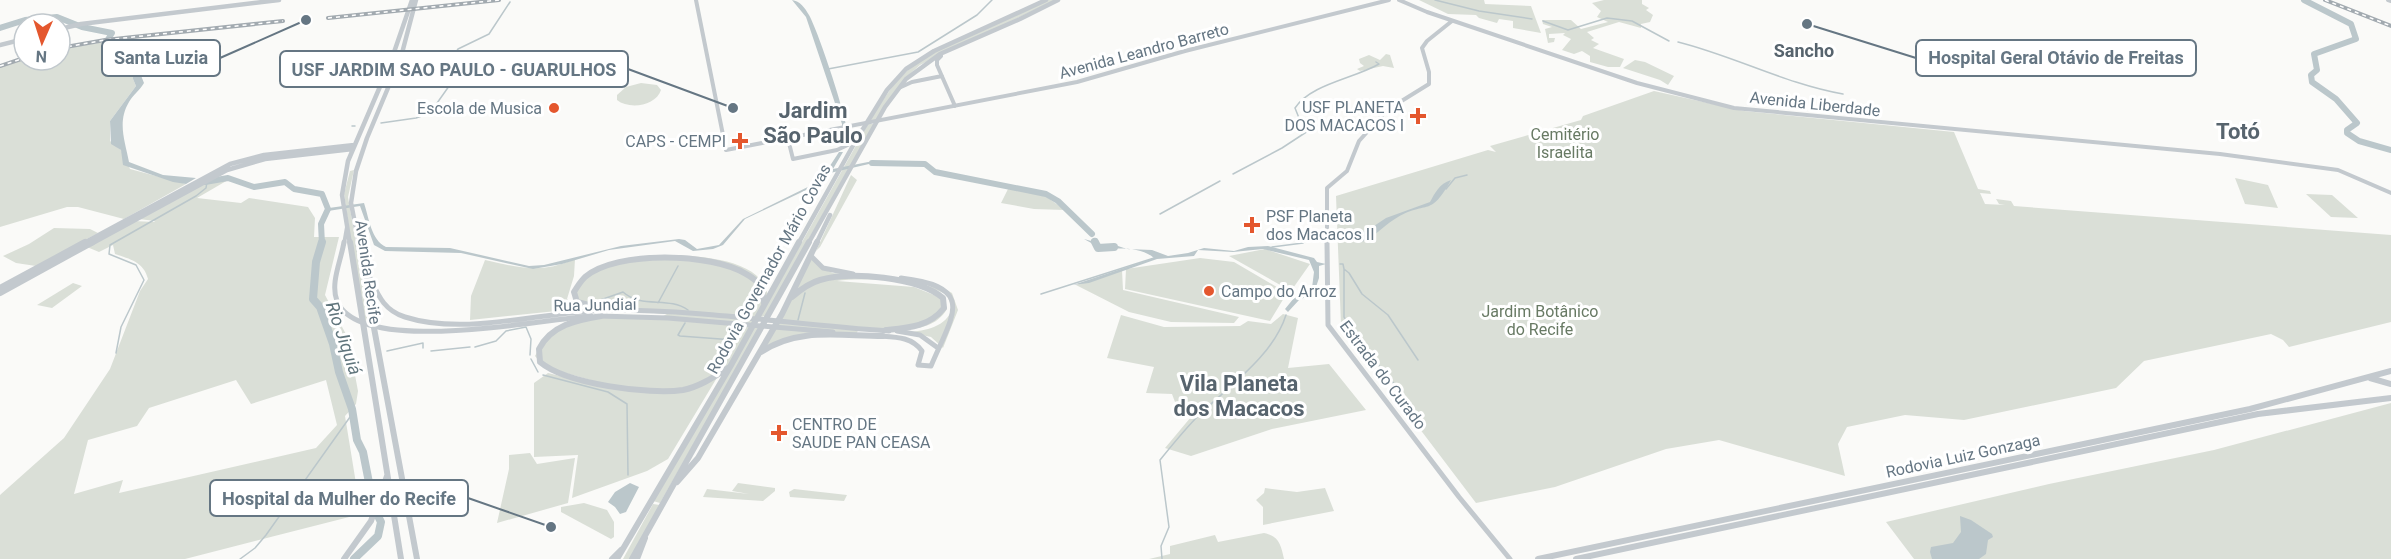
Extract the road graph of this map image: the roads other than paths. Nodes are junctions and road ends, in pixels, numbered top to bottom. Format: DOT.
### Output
graph roads {
  1 [pos="279,0"];
  2 [pos="696,0"];
  3 [pos="1046,0"];
  4 [pos="1058,0"];
  5 [pos="1389,0"];
  6 [pos="1399,0"];
  7 [pos="413,6"];
  8 [pos="1452,21"];
  9 [pos="72,26"];
  10 [pos="948,51"];
  11 [pos="942,76"];
  12 [pos="897,90"];
  13 [pos="955,106"];
  14 [pos="788,139"];
  15 [pos="856,140"];
  16 [pos="353,147"];
  17 [pos="841,150"];
  18 [pos="847,158"];
  19 [pos="187,188"];
  20 [pos="2391,193"];
  21 [pos="838,194"];
  22 [pos="348,206"];
  23 [pos="347,227"];
  24 [pos="811,256"];
  25 [pos="363,265"];
  26 [pos="0,288"];
  27 [pos="0,293"];
  28 [pos="791,298"];
  29 [pos="763,308"];
  30 [pos="609,310"];
  31 [pos="601,316"];
  32 [pos="670,316"];
  33 [pos="884,333"];
  34 [pos="938,348"];
  35 [pos="757,355"];
  36 [pos="730,367"];
  37 [pos="2391,371"];
  38 [pos="2364,378"];
  39 [pos="2391,384"];
  40 [pos="2391,398"];
  41 [pos="388,474"];
  42 [pos="672,487"];
  43 [pos="651,524"];
  44 [pos="624,547"];
  45 [pos="344,559"];
  46 [pos="401,559"];
  47 [pos="417,559"];
  48 [pos="612,559"];
  49 [pos="617,559"];
  50 [pos="632,559"];
  51 [pos="637,559"];
  52 [pos="1510,559"];
  53 [pos="1538,559"];
  54 [pos="1576,559"];
  1 -- 9 [label="main road"];
  2 -- 14 [label="main road, Avenida Leandro Barreto"];
  3 -- 15 [label="main road, Rodovia Governador Mário Covas"];
  4 -- 10 [label="highway, Rodovia Governador Mário Covas"];
  5 -- 13 [label="main road, Avenida Leandro Barreto"];
  6 -- 8 [label="main road, Avenida Liberdade"];
  7 -- 16 [label="main road, Avenida Recife"];
  7 -- 22 [label="main road, Avenida Recife"];
  8 -- 20 [label="main road, Avenida Liberdade"];
  8 -- 52 [label="main road, Estrada do Curado"];
  10 -- 11 [label="main road"];
  10 -- 12 [label="highway, Rodovia Governador Mário Covas"];
  11 -- 12 [label="main road"];
  11 -- 13 [label="main road"];
  12 -- 21 [label="main road, Rodovia Governador Mário Covas"];
  13 -- 14 [label="main road, Avenida Leandro Barreto"];
  14 -- 17 [label="main road"];
  15 -- 17 [label="main road"];
  15 -- 18 [label="main road, Rodovia Governador Mário Covas"];
  16 -- 19 [label="main road"];
  16 -- 22 [label="main road, Avenida Recife"];
  17 -- 18 [label="main road"];
  18 -- 29 [label="highway, Rodovia Governador Mário Covas"];
  19 -- 26 [label="main road"];
  19 -- 27 [label="main road"];
  21 -- 24 [label="main road"];
  21 -- 42 [label="highway, Rodovia Governador Mário Covas"];
  22 -- 23 [label="main road, Avenida Recife"];
  22 -- 25 [label="main road, Avenida Recife"];
  23 -- 31 [label="main road, Rua Jundiaí"];
  23 -- 41 [label="main road, Avenida Recife"];
  24 -- 28 [label="main road"];
  24 -- 34 [label="main road"];
  25 -- 30 [label="main road, Rua Jundiaí"];
  25 -- 47 [label="main road, Avenida Recife"];
  28 -- 33 [label="main road"];
  28 -- 35 [label="main road"];
  29 -- 30 [label="main road"];
  29 -- 36 [label="main road, Rodovia Governador Mário Covas"];
  30 -- 32 [label="main road, Rua Jundiaí"];
  31 -- 32 [label="main road, Rua Jundiaí"];
  31 -- 36 [label="main road"];
  32 -- 33 [label="main road, Rua Jundiaí"];
  33 -- 34 [label="main road"];
  33 -- 34 [label="main road, Rua Jundiaí"];
  33 -- 35 [label="main road"];
  35 -- 42 [label="main road"];
  36 -- 44 [label="highway, Rodovia Governador Mário Covas"];
  37 -- 38 [label="main road, Rodovia Luiz Gonzaga"];
  38 -- 39 [label="main road"];
  38 -- 53 [label="main road, Rodovia Luiz Gonzaga"];
  40 -- 54 [label="main road, Rodovia Luiz Gonzaga"];
  41 -- 45 [label="main road"];
  41 -- 46 [label="main road, Avenida Recife"];
  42 -- 43 [label="main road, Rodovia Governador Mário Covas"];
  43 -- 50 [label="main road, Rodovia Governador Mário Covas"];
  43 -- 51 [label="highway"];
  44 -- 48 [label="main road"];
  44 -- 49 [label="highway, Rodovia Governador Mário Covas"];
}
